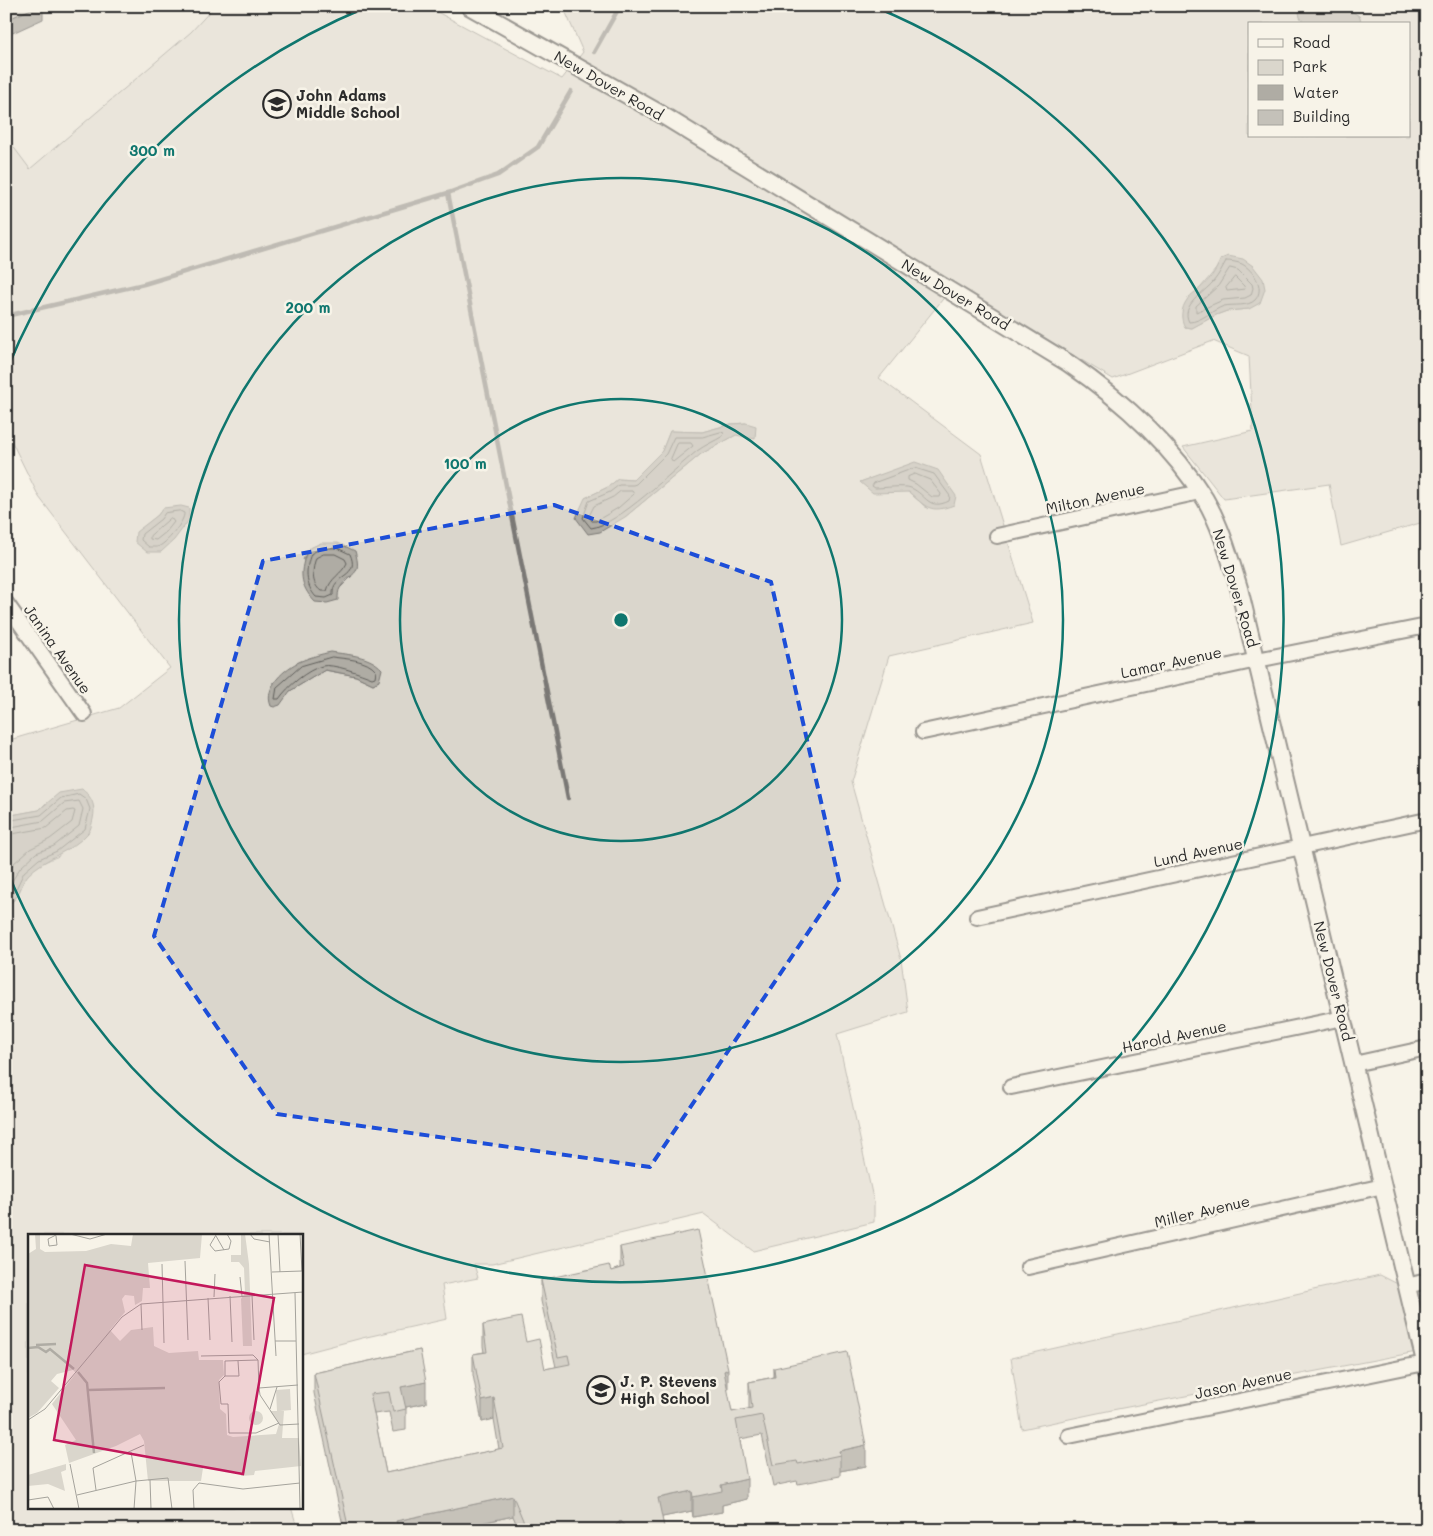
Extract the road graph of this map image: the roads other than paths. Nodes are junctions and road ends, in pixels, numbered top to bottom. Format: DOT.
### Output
graph roads {
  1 [pos="469,6"];
  2 [pos="1200,492"];
  3 [pos="997,536"];
  4 [pos="6,603"];
  5 [pos="12,623"];
  6 [pos="1427,626"];
  7 [pos="1258,660"];
  8 [pos="84,714"];
  9 [pos="923,732"];
  10 [pos="1427,820"];
  11 [pos="1301,846"];
  12 [pos="977,917"];
  13 [pos="1343,1018"];
  14 [pos="1427,1048"];
  15 [pos="1354,1064"];
  16 [pos="1011,1087"];
  17 [pos="1383,1186"];
  18 [pos="1028,1267"];
  19 [pos="1427,1281"];
  20 [pos="1407,1286"];
  21 [pos="1426,1367"];
  22 [pos="1068,1436"];
  1 -- 2 [label="street, New Dover Road"];
  2 -- 3 [label="street, Milton Avenue"];
  2 -- 7 [label="street, New Dover Road"];
  4 -- 5 [label="street, Janina Avenue"];
  5 -- 8 [label="street, Janina Avenue"];
  6 -- 7 [label="street, Lamar Avenue"];
  7 -- 9 [label="street, Lamar Avenue"];
  7 -- 11 [label="street, New Dover Road"];
  10 -- 11 [label="street, Lund Avenue"];
  11 -- 12 [label="street, Lund Avenue"];
  11 -- 13 [label="street, New Dover Road"];
  13 -- 15 [label="street, New Dover Road"];
  13 -- 16 [label="street, Harold Avenue"];
  14 -- 15 [label="street"];
  15 -- 17 [label="street, New Dover Road"];
  17 -- 18 [label="street, Miller Avenue"];
  17 -- 20 [label="street, New Dover Road"];
  19 -- 20 [label="street"];
  20 -- 21 [label="street, New Dover Road"];
  21 -- 22 [label="street, Jason Avenue"];
}
